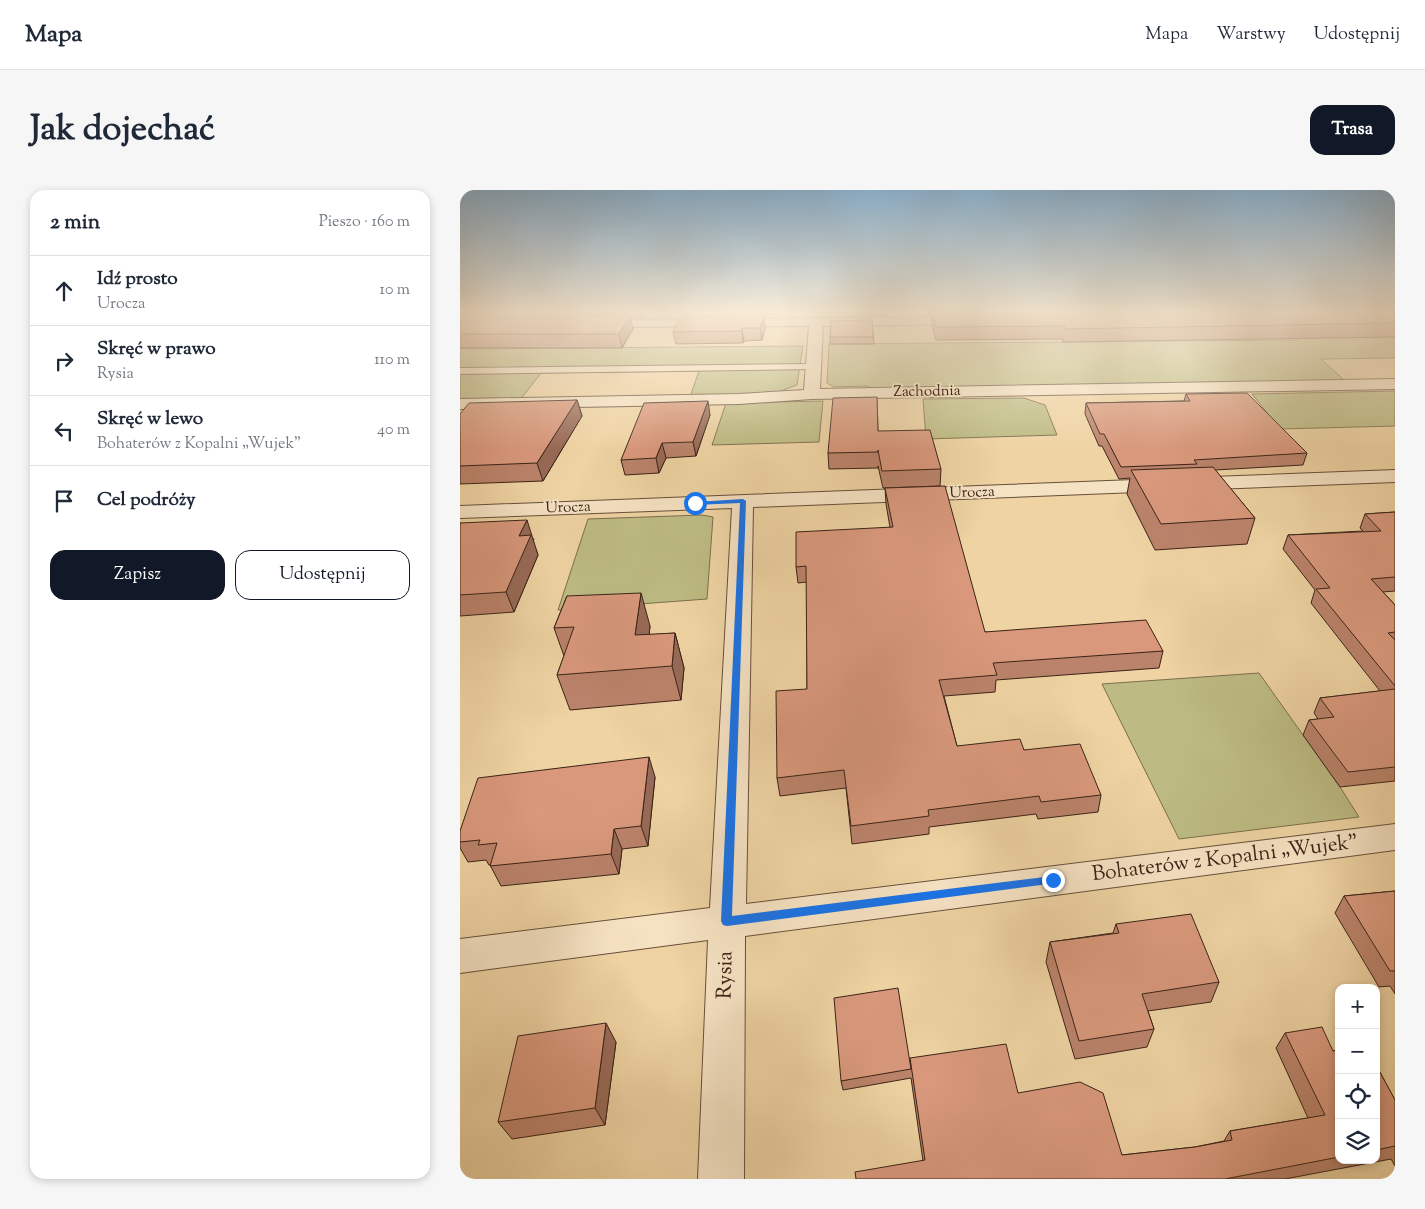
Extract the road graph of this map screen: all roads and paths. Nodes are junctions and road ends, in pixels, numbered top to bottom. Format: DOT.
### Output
graph roads {
  1 [pos="814,358"];
  2 [pos="813,367"];
  3 [pos="460,371"];
  4 [pos="1395,384"];
  5 [pos="812,394"];
  6 [pos="460,404"];
  7 [pos="1395,476"];
  8 [pos="743,501"];
  9 [pos="460,512"];
  10 [pos="1395,837"];
  11 [pos="727,921"];
  12 [pos="460,956"];
  13 [pos="721,1179"];
  1 -- 2 [label="street"];
  2 -- 3 [label="lane"];
  2 -- 5 [label="street"];
  4 -- 5 [label="street, Zachodnia"];
  5 -- 6 [label="street, Zachodnia"];
  7 -- 8 [label="street, Urocza"];
  8 -- 9 [label="street, Urocza"];
  8 -- 11 [label="street, Rysia"];
  10 -- 11 [label="street, Bohaterów z Kopalni „Wujek”"];
  11 -- 12 [label="street, Bohaterów z Kopalni „Wujek”"];
  11 -- 13 [label="street, Rysia"];
}
